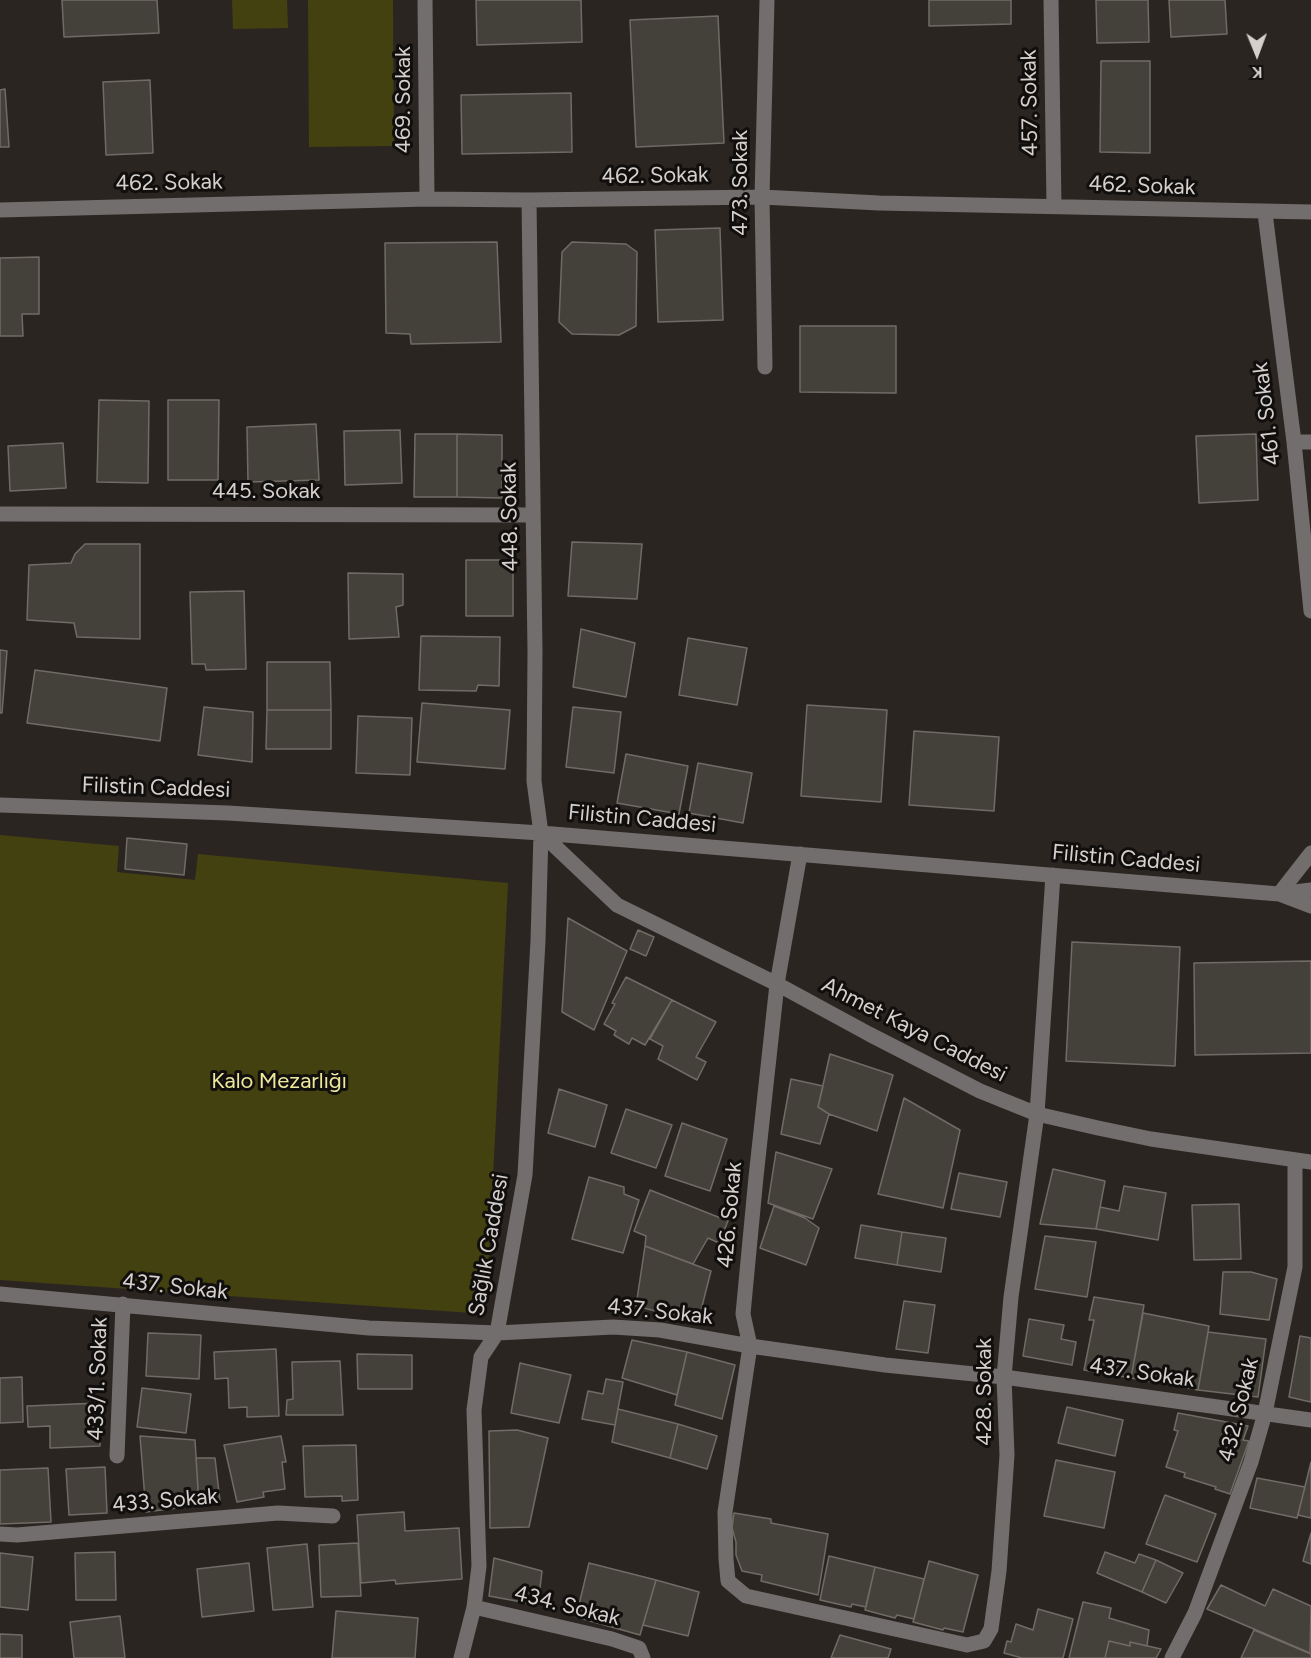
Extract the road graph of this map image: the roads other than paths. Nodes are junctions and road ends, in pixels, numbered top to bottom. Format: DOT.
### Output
graph roads {
  1 [pos="425,0"];
  2 [pos="767,0"];
  3 [pos="1051,0"];
  4 [pos="762,197"];
  5 [pos="427,199"];
  6 [pos="529,200"];
  7 [pos="1054,206"];
  8 [pos="0,210"];
  9 [pos="1311,212"];
  10 [pos="1265,213"];
  11 [pos="765,367"];
  12 [pos="1293,442"];
  13 [pos="1311,442"];
  14 [pos="0,514"];
  15 [pos="532,515"];
  16 [pos="1311,611"];
  17 [pos="0,805"];
  18 [pos="541,833"];
  19 [pos="1311,853"];
  20 [pos="800,854"];
  21 [pos="1053,875"];
  22 [pos="1311,890"];
  23 [pos="1279,894"];
  24 [pos="1311,906"];
  25 [pos="777,984"];
  26 [pos="1037,1114"];
  27 [pos="1295,1160"];
  28 [pos="1311,1162"];
  29 [pos="0,1294"];
  30 [pos="123,1304"];
  31 [pos="497,1333"];
  32 [pos="750,1346"];
  33 [pos="1004,1377"];
  34 [pos="1265,1413"];
  35 [pos="1311,1420"];
  36 [pos="117,1456"];
  37 [pos="333,1516"];
  38 [pos="0,1534"];
  39 [pos="728,1581"];
  40 [pos="474,1607"];
  41 [pos="461,1658"];
  42 [pos="644,1658"];
  43 [pos="1172,1658"];
  1 -- 5 [label="street, 469. Sokak"];
  2 -- 4 [label="street, 473. Sokak"];
  3 -- 7 [label="street, 457. Sokak"];
  4 -- 6 [label="street, 462. Sokak"];
  4 -- 7 [label="street, 462. Sokak"];
  4 -- 11 [label="street, 473. Sokak"];
  5 -- 6 [label="street, 462. Sokak"];
  5 -- 8 [label="street, 462. Sokak"];
  6 -- 15 [label="street, 448. Sokak"];
  7 -- 10 [label="street, 462. Sokak"];
  9 -- 10 [label="street, 462. Sokak"];
  10 -- 12 [label="street, 461. Sokak"];
  12 -- 13 [label="street"];
  12 -- 16 [label="street, 461. Sokak"];
  14 -- 15 [label="street, 445. Sokak"];
  15 -- 18 [label="street, 448. Sokak"];
  17 -- 18 [label="street, Filistin Caddesi"];
  18 -- 20 [label="street, Filistin Caddesi"];
  18 -- 25 [label="street, Ahmet Kaya Caddesi"];
  18 -- 31 [label="street, Sağlık Caddesi"];
  19 -- 23 [label="street"];
  20 -- 21 [label="street, Filistin Caddesi"];
  20 -- 25 [label="street, 426. Sokak"];
  21 -- 23 [label="street, Filistin Caddesi"];
  21 -- 26 [label="street, 428. Sokak"];
  22 -- 23 [label="street, Filistin Caddesi"];
  23 -- 24 [label="street, Filistin Caddesi"];
  25 -- 26 [label="street, Ahmet Kaya Caddesi"];
  25 -- 32 [label="street, 426. Sokak"];
  26 -- 27 [label="street, Ahmet Kaya Caddesi"];
  26 -- 33 [label="street, 428. Sokak"];
  27 -- 28 [label="street, Ahmet Kaya Caddesi"];
  27 -- 34 [label="street, 432. Sokak"];
  29 -- 30 [label="street, 437. Sokak"];
  30 -- 31 [label="street, 437. Sokak"];
  30 -- 36 [label="street, 433/1. Sokak"];
  31 -- 32 [label="street, 437. Sokak"];
  31 -- 40 [label="street, Sağlık Caddesi"];
  32 -- 33 [label="street, 437. Sokak"];
  32 -- 39 [label="street, 426. Sokak"];
  33 -- 34 [label="street, 437. Sokak"];
  33 -- 39 [label="street, 428. Sokak"];
  34 -- 35 [label="street, 437. Sokak"];
  34 -- 43 [label="street, 432. Sokak"];
  37 -- 38 [label="street, 433. Sokak"];
  40 -- 41 [label="street, Sağlık Caddesi"];
  40 -- 42 [label="street, 434. Sokak"];
}
